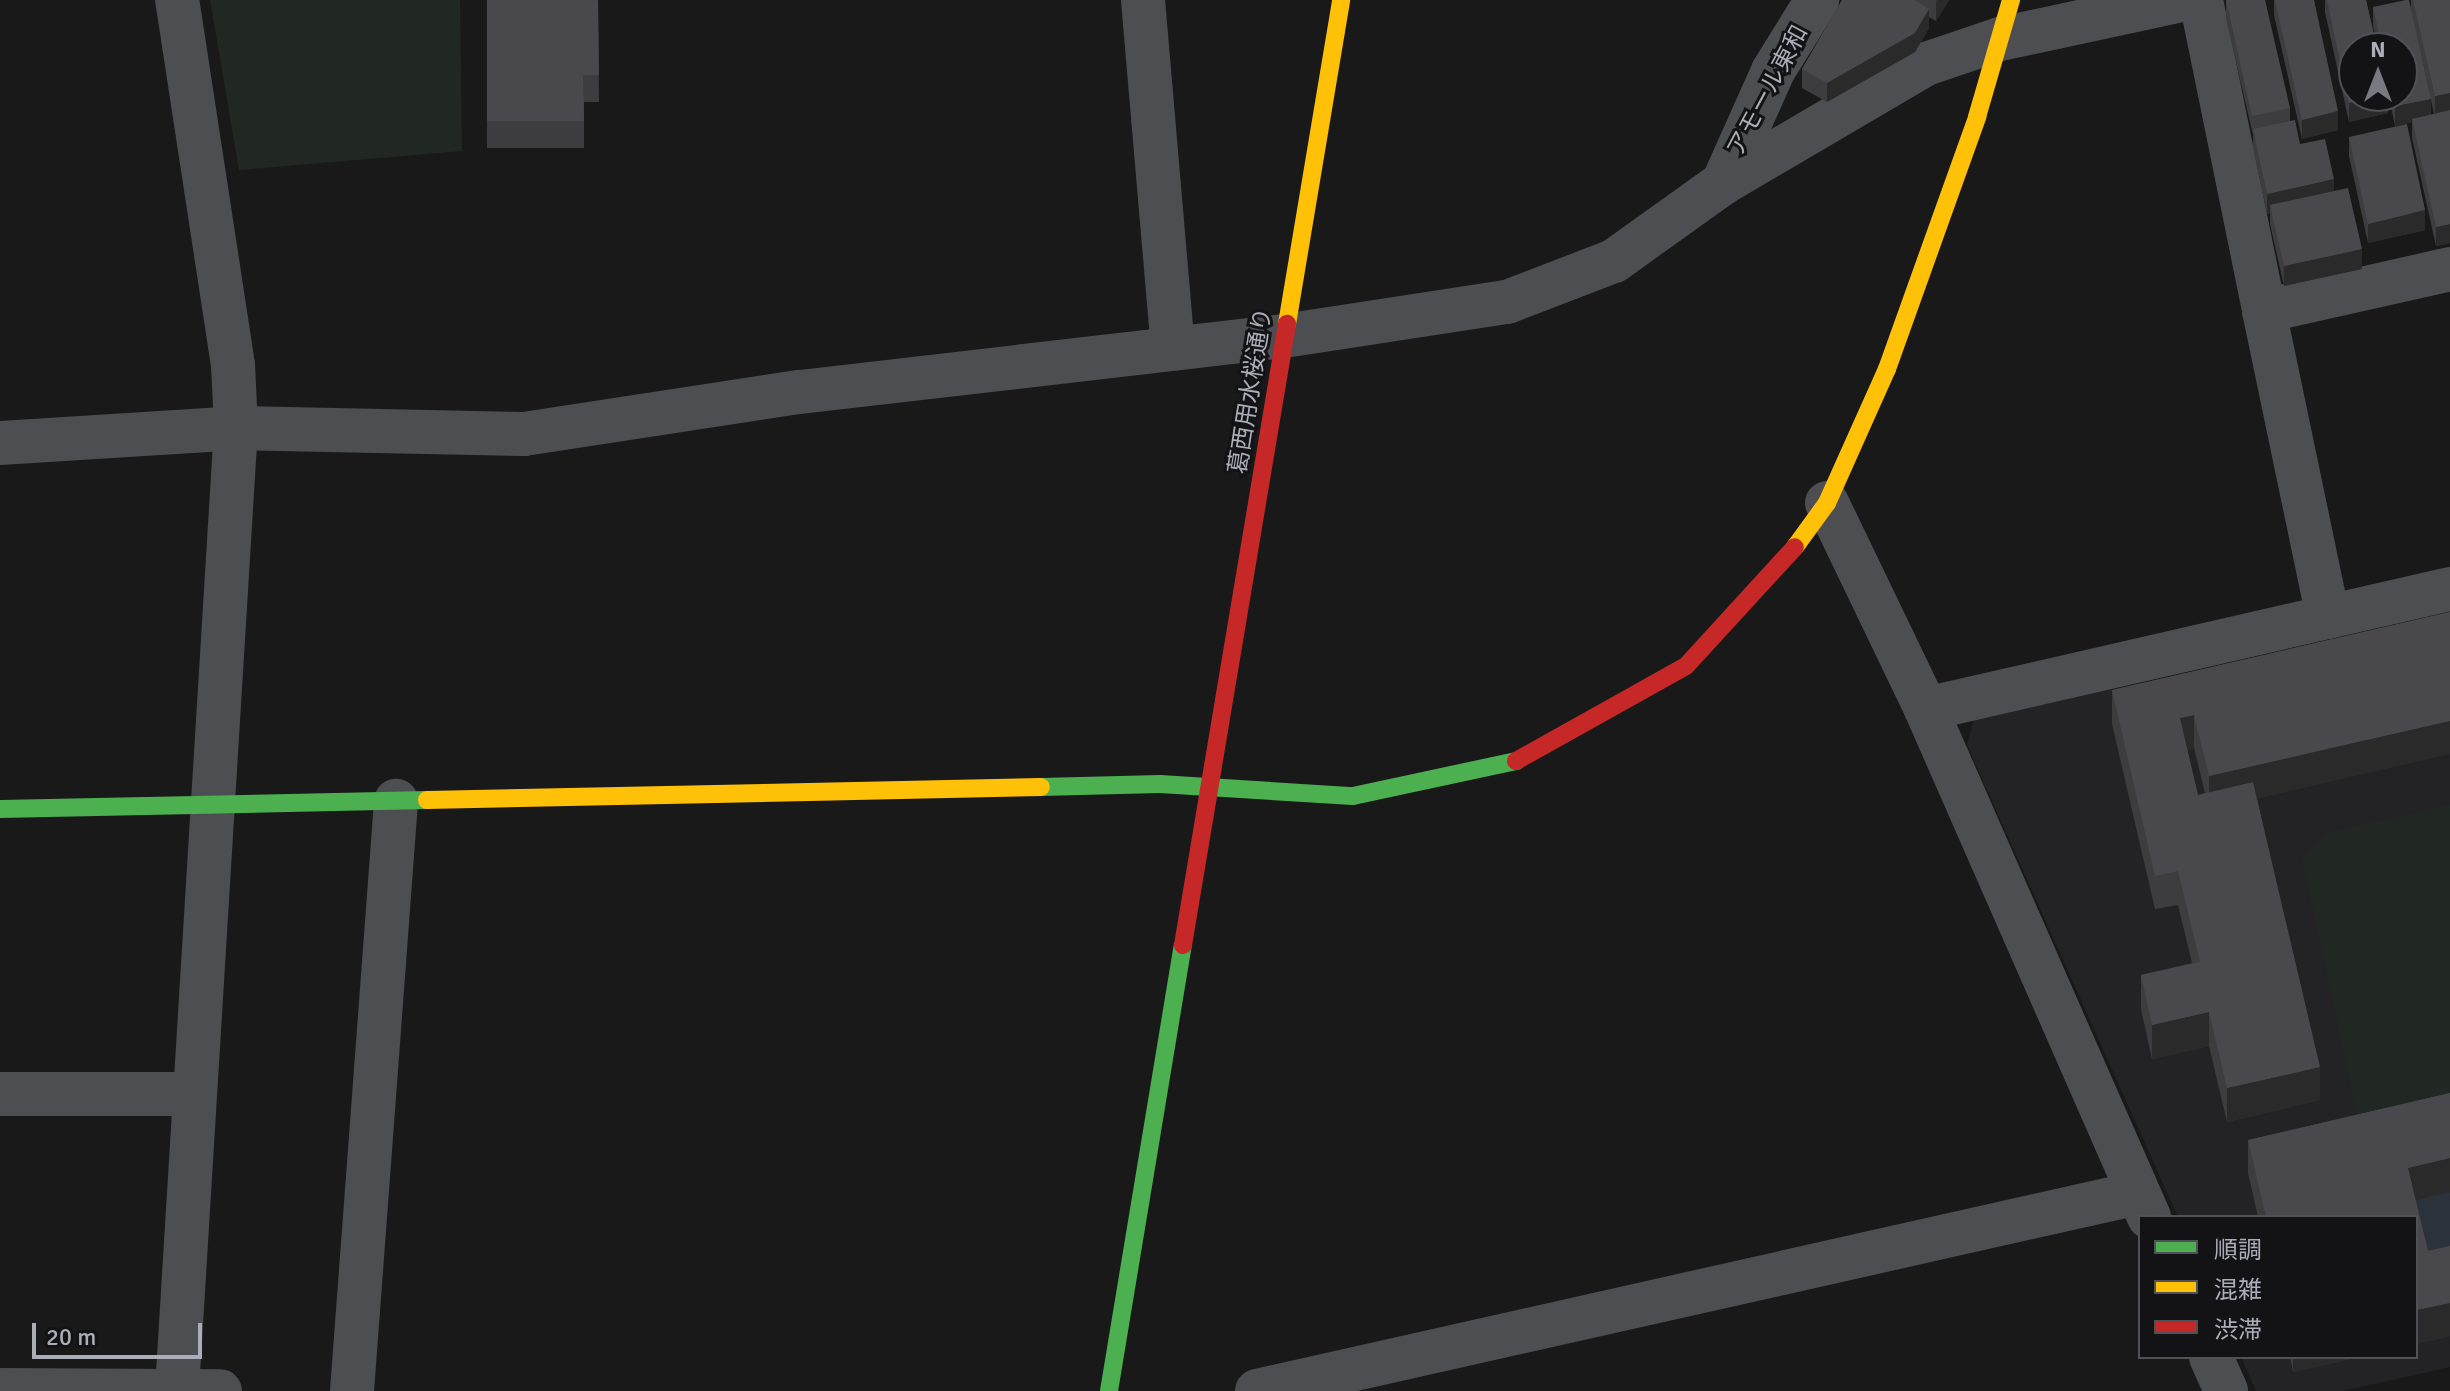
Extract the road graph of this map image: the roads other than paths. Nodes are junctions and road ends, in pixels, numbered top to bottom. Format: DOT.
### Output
graph roads {
  1 [pos="177,0"];
  2 [pos="1143,0"];
  3 [pos="1341,0"];
  4 [pos="1817,0"];
  5 [pos="2182,0"];
  6 [pos="2201,0"];
  7 [pos="2005,20"];
  8 [pos="1723,183"];
  9 [pos="2450,269"];
  10 [pos="2264,311"];
  11 [pos="1284,336"];
  12 [pos="1173,349"];
  13 [pos="236,428"];
  14 [pos="0,443"];
  15 [pos="1827,503"];
  16 [pos="2450,589"];
  17 [pos="2328,617"];
  18 [pos="1926,709"];
  19 [pos="1210,791"];
  20 [pos="396,801"];
  21 [pos="215,802"];
  22 [pos="0,809"];
  23 [pos="0,1094"];
  24 [pos="192,1094"];
  25 [pos="2144,1205"];
  26 [pos="2212,1359"];
  27 [pos="177,1389"];
  28 [pos="0,1390"];
  29 [pos="220,1391"];
  30 [pos="352,1391"];
  31 [pos="1109,1391"];
  32 [pos="1257,1391"];
  33 [pos="2226,1391"];
  1 -- 13 [label="street"];
  2 -- 12 [label="street"];
  3 -- 11 [label="street, 葛西用水桜通り"];
  4 -- 8 [label="street, アモール東和"];
  5 -- 7 [label="street"];
  6 -- 10 [label="street"];
  7 -- 8 [label="street"];
  7 -- 15 [label="street"];
  8 -- 11 [label="street"];
  9 -- 10 [label="street"];
  10 -- 17 [label="street"];
  11 -- 12 [label="street"];
  11 -- 19 [label="street, 葛西用水桜通り"];
  12 -- 13 [label="street"];
  13 -- 14 [label="street"];
  13 -- 21 [label="street"];
  15 -- 18 [label="street"];
  15 -- 19 [label="street"];
  16 -- 17 [label="street"];
  17 -- 18 [label="street"];
  18 -- 25 [label="street"];
  19 -- 20 [label="street"];
  19 -- 31 [label="street, 葛西用水桜通り"];
  20 -- 21 [label="street"];
  20 -- 30 [label="street"];
  21 -- 22 [label="street"];
  21 -- 24 [label="street"];
  23 -- 24 [label="street"];
  24 -- 27 [label="street"];
  25 -- 32 [label="street"];
  26 -- 33 [label="street"];
  27 -- 28 [label="street"];
  27 -- 29 [label="street"];
}
